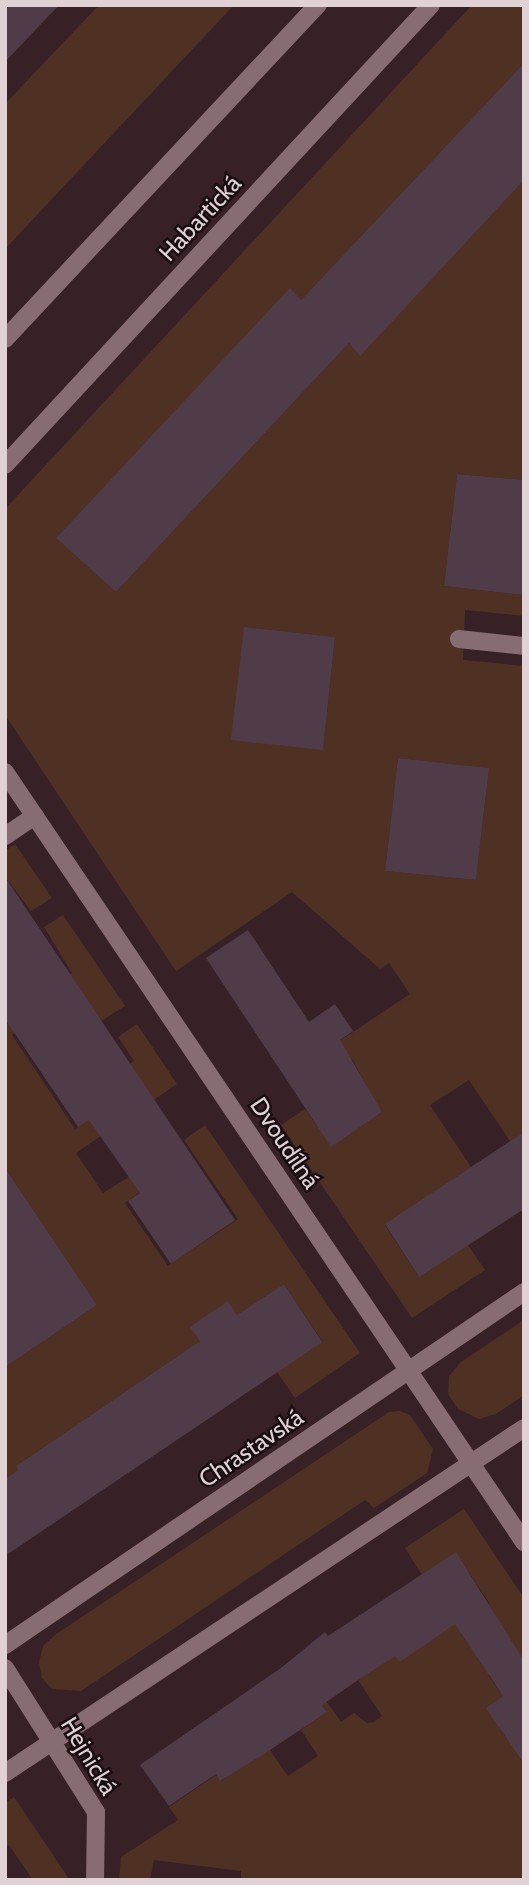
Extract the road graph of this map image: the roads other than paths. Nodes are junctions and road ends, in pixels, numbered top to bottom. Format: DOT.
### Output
graph roads {
  1 [pos="318,5"];
  2 [pos="431,5"];
  3 [pos="5,339"];
  4 [pos="5,465"];
  5 [pos="460,639"];
  6 [pos="524,646"];
  7 [pos="5,772"];
  8 [pos="35,816"];
  9 [pos="5,836"];
  10 [pos="524,1292"];
  11 [pos="408,1371"];
  12 [pos="524,1428"];
  13 [pos="471,1464"];
  14 [pos="524,1542"];
  15 [pos="5,1645"];
  16 [pos="5,1668"];
  17 [pos="53,1741"];
  18 [pos="5,1773"];
  19 [pos="95,1880"];
  1 -- 3 [label="street"];
  2 -- 4 [label="street, Habartická"];
  5 -- 6 [label="street"];
  7 -- 8 [label="street, Dvoudílná"];
  8 -- 9 [label="street"];
  8 -- 11 [label="street, Dvoudílná"];
  10 -- 11 [label="street, Chrastavská"];
  11 -- 13 [label="street, Dvoudílná"];
  11 -- 15 [label="street, Chrastavská"];
  12 -- 13 [label="street"];
  13 -- 14 [label="street, Dvoudílná"];
  13 -- 17 [label="street"];
  16 -- 17 [label="street, Hejnická"];
  17 -- 18 [label="street"];
  17 -- 19 [label="street, Hejnická"];
}
